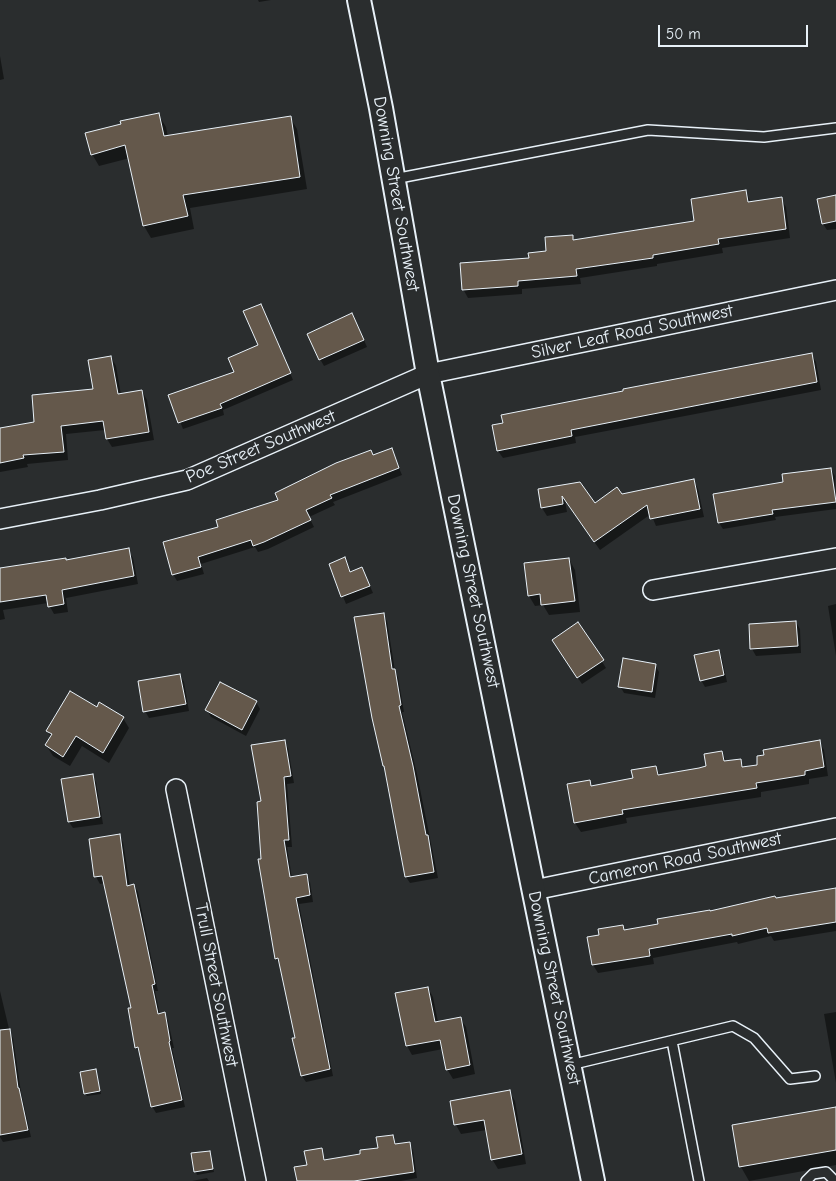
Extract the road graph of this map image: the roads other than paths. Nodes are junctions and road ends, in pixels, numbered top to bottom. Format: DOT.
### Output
graph roads {
  1 [pos="359,0"];
  2 [pos="836,128"];
  3 [pos="394,179"];
  4 [pos="836,290"];
  5 [pos="428,374"];
  6 [pos="0,519"];
  7 [pos="836,558"];
  8 [pos="653,590"];
  9 [pos="176,790"];
  10 [pos="836,828"];
  11 [pos="534,890"];
  12 [pos="672,1041"];
  13 [pos="570,1065"];
  14 [pos="815,1076"];
  15 [pos="256,1181"];
  16 [pos="593,1181"];
  17 [pos="699,1181"];
  18 [pos="806,1181"];
  19 [pos="835,1181"];
  1 -- 3 [label="street, Downing Street Southwest"];
  2 -- 3 [label="lane"];
  3 -- 5 [label="street, Downing Street Southwest"];
  4 -- 5 [label="street, Silver Leaf Road Southwest"];
  5 -- 6 [label="street, Poe Street Southwest"];
  5 -- 11 [label="street, Downing Street Southwest"];
  7 -- 8 [label="street"];
  9 -- 15 [label="street, Trull Street Southwest"];
  10 -- 11 [label="street, Cameron Road Southwest"];
  11 -- 13 [label="street, Downing Street Southwest"];
  12 -- 13 [label="lane"];
  12 -- 14 [label="lane"];
  12 -- 17 [label="lane"];
  13 -- 16 [label="street, Downing Street Southwest"];
  18 -- 19 [label="lane"];
}
